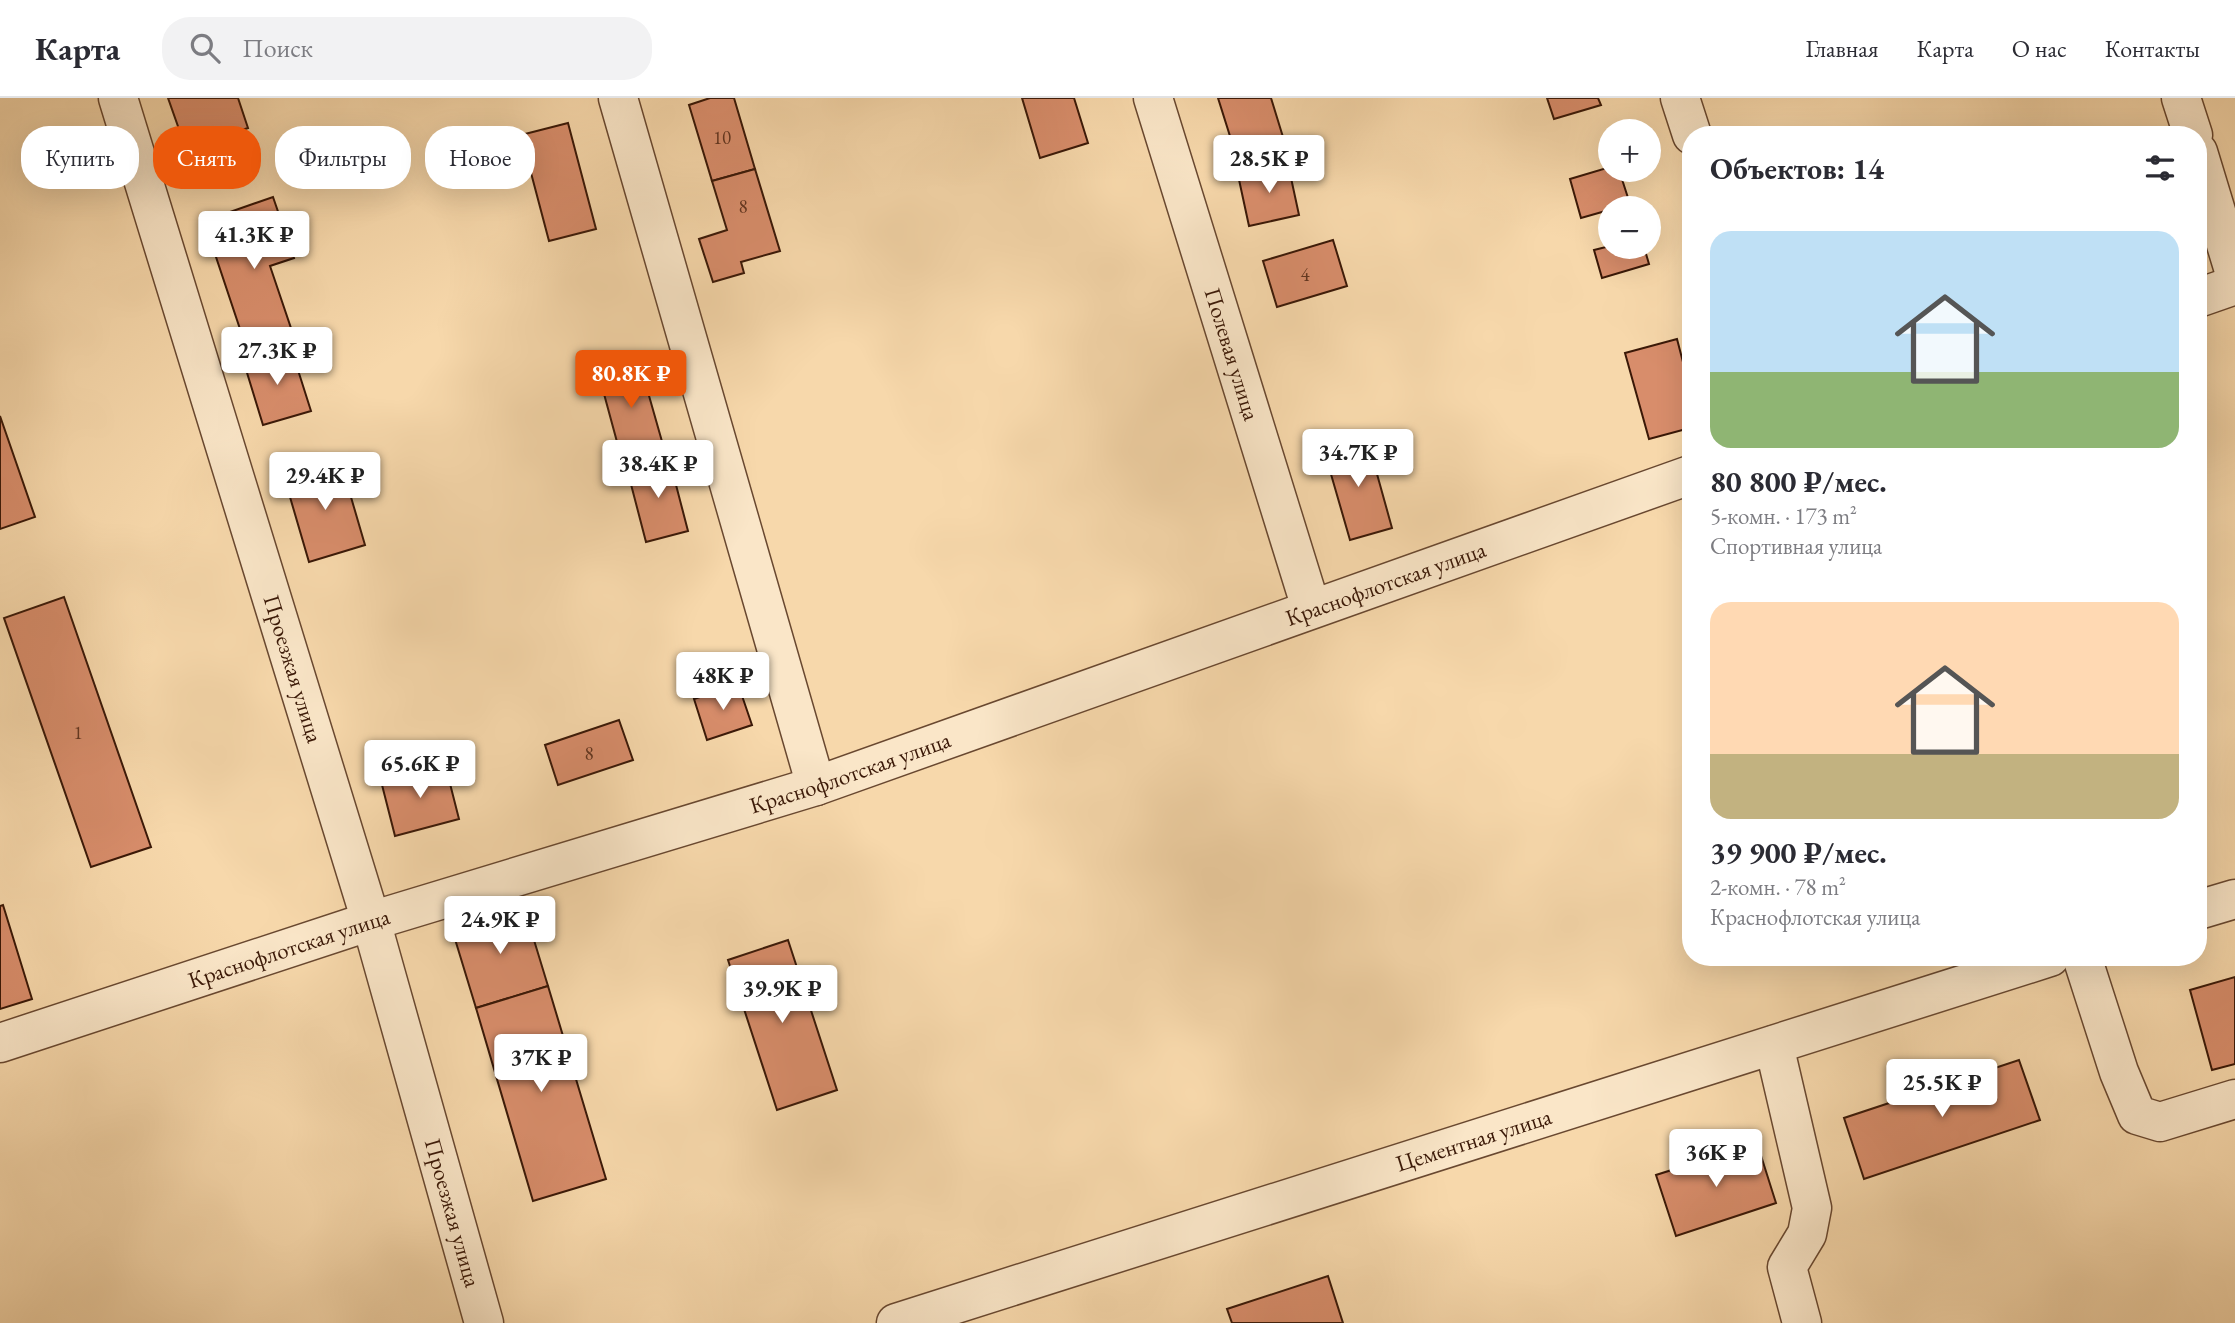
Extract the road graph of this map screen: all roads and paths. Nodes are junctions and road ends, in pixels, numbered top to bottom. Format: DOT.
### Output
graph roads {
  1 [pos="118,98"];
  2 [pos="618,98"];
  3 [pos="1153,98"];
  4 [pos="1680,98"];
  5 [pos="2182,98"];
  6 [pos="1689,126"];
  7 [pos="2190,126"];
  8 [pos="2207,182"];
  9 [pos="2235,274"];
  10 [pos="2235,285"];
  11 [pos="2207,295"];
  12 [pos="1682,478"];
  13 [pos="1311,608"];
  14 [pos="816,786"];
  15 [pos="2235,899"];
  16 [pos="2207,907"];
  17 [pos="370,921"];
  18 [pos="2022,966"];
  19 [pos="2085,966"];
  20 [pos="0,1043"];
  21 [pos="1774,1045"];
  22 [pos="2235,1099"];
  23 [pos="484,1323"];
  24 [pos="896,1323"];
  25 [pos="1802,1323"];
  1 -- 17 [label="street, Проезжая улица"];
  2 -- 14 [label="street"];
  3 -- 13 [label="street, Полевая улица"];
  4 -- 6 [label="street"];
  5 -- 7 [label="street"];
  8 -- 9 [label="street"];
  10 -- 11 [label="street"];
  12 -- 13 [label="street, Краснофлотская улица"];
  13 -- 14 [label="street, Краснофлотская улица"];
  14 -- 17 [label="street, Краснофлотская улица"];
  15 -- 16 [label="street"];
  17 -- 20 [label="street, Краснофлотская улица"];
  17 -- 23 [label="street, Проезжая улица"];
  18 -- 21 [label="street, Цементная улица"];
  19 -- 22 [label="street"];
  21 -- 24 [label="street, Цементная улица"];
  21 -- 25 [label="street"];
}
